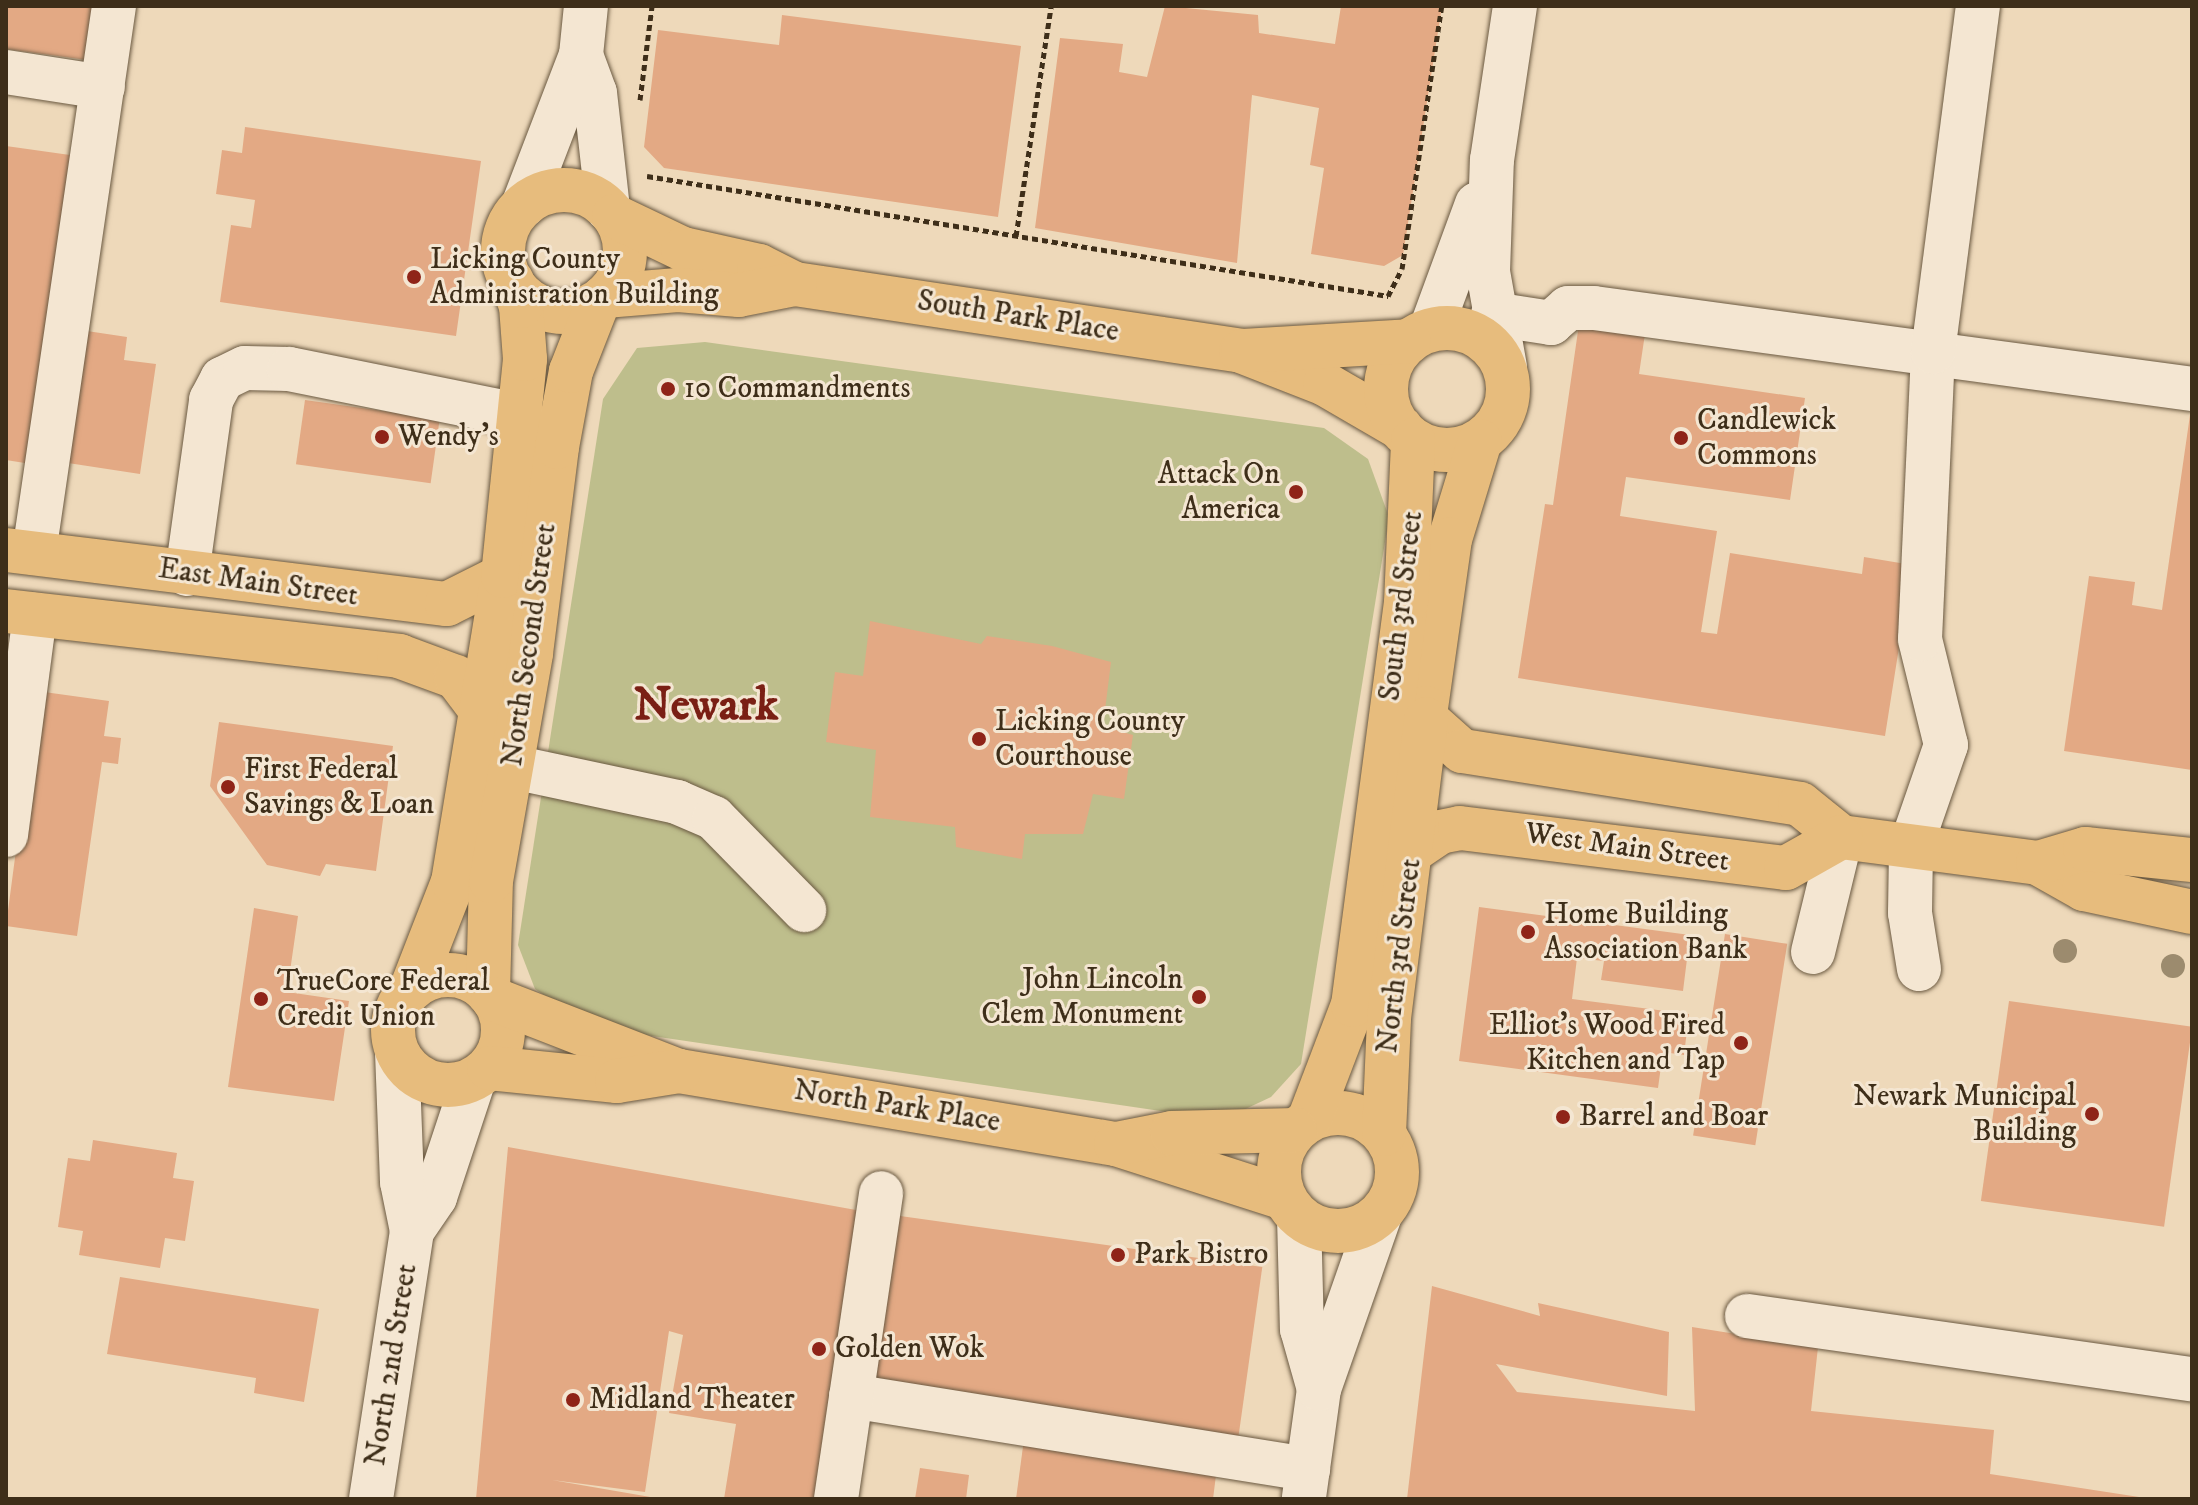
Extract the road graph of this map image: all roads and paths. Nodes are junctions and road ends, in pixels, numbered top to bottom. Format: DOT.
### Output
graph roads {
  1 [pos="114,6"];
  2 [pos="586,6"];
  3 [pos="652,6"];
  4 [pos="1051,6"];
  5 [pos="1442,6"];
  6 [pos="1515,6"];
  7 [pos="1978,6"];
  8 [pos="581,55"];
  9 [pos="6,72"];
  10 [pos="103,87"];
  11 [pos="638,116"];
  12 [pos="1492,160"];
  13 [pos="643,174"];
  14 [pos="523,206"];
  15 [pos="611,213"];
  16 [pos="1016,236"];
  17 [pos="512,281"];
  18 [pos="795,284"];
  19 [pos="595,312"];
  20 [pos="1493,314"];
  21 [pos="1420,335"];
  22 [pos="1241,351"];
  23 [pos="1933,352"];
  24 [pos="1505,367"];
  25 [pos="2192,389"];
  26 [pos="522,416"];
  27 [pos="1407,434"];
  28 [pos="1480,441"];
  29 [pos="20,552"];
  30 [pos="187,574"];
  31 [pos="503,576"];
  32 [pos="20,613"];
  33 [pos="481,710"];
  34 [pos="1435,729"];
  35 [pos="513,767"];
  36 [pos="1400,775"];
  37 [pos="6,835"];
  38 [pos="1841,837"];
  39 [pos="1911,846"];
  40 [pos="1412,851"];
  41 [pos="2192,860"];
  42 [pos="2038,863"];
  43 [pos="804,910"];
  44 [pos="2192,912"];
  45 [pos="1813,952"];
  46 [pos="1919,969"];
  47 [pos="491,982"];
  48 [pos="412,987"];
  49 [pos="397,1053"];
  50 [pos="679,1071"];
  51 [pos="482,1073"];
  52 [pos="1302,1125"];
  53 [pos="1384,1134"];
  54 [pos="1116,1144"];
  55 [pos="881,1193"];
  56 [pos="1292,1208"];
  57 [pos="1380,1215"];
  58 [pos="412,1231"];
  59 [pos="1747,1316"];
  60 [pos="2192,1379"];
  61 [pos="1319,1389"];
  62 [pos="851,1396"];
  63 [pos="1306,1484"];
  64 [pos="371,1499"];
  65 [pos="836,1499"];
  1 -- 10 [label="street"];
  2 -- 8 [label="street"];
  3 -- 11 [label="path"];
  4 -- 16 [label="path"];
  5 -- 16 [label="path"];
  6 -- 12 [label="street"];
  7 -- 23 [label="street"];
  8 -- 14 [label="street"];
  8 -- 15 [label="street"];
  9 -- 10 [label="street"];
  10 -- 29 [label="street"];
  12 -- 20 [label="street"];
  12 -- 21 [label="street"];
  13 -- 16 [label="path"];
  14 -- 15 [label="main road"];
  14 -- 17 [label="main road"];
  15 -- 18 [label="main road, South Park Place"];
  15 -- 19 [label="main road"];
  17 -- 19 [label="main road"];
  17 -- 26 [label="main road, North Second Street"];
  18 -- 19 [label="main road, South Park Place"];
  18 -- 22 [label="main road, South Park Place"];
  19 -- 35 [label="main road, North Second Street"];
  20 -- 23 [label="street"];
  20 -- 24 [label="street"];
  21 -- 22 [label="main road, South Park Place"];
  21 -- 24 [label="main road"];
  21 -- 27 [label="main road"];
  22 -- 27 [label="main road, South Park Place"];
  23 -- 25 [label="street"];
  23 -- 39 [label="street"];
  24 -- 28 [label="main road"];
  26 -- 30 [label="street"];
  26 -- 31 [label="main road, North Second Street"];
  27 -- 28 [label="main road"];
  27 -- 36 [label="main road, South 3rd Street"];
  28 -- 34 [label="main road, South 3rd Street"];
  29 -- 30 [label="main road, East Main Street"];
  30 -- 31 [label="main road, East Main Street"];
  31 -- 33 [label="main road, North Second Street"];
  32 -- 33 [label="main road, East Main Street"];
  32 -- 37 [label="street"];
  33 -- 48 [label="main road, North Second Street"];
  34 -- 36 [label="main road, South 3rd Street"];
  34 -- 38 [label="main road"];
  35 -- 43 [label="street"];
  35 -- 47 [label="main road, North Second Street"];
  36 -- 40 [label="main road, North 3rd Street"];
  36 -- 52 [label="main road, North 3rd Street"];
  38 -- 39 [label="main road"];
  38 -- 40 [label="main road, West Main Street"];
  38 -- 45 [label="street"];
  39 -- 42 [label="main road"];
  39 -- 46 [label="street"];
  40 -- 53 [label="main road, North 3rd Street"];
  41 -- 42 [label="main road"];
  42 -- 44 [label="main road"];
  47 -- 48 [label="main road"];
  47 -- 50 [label="main road, North Park Place"];
  47 -- 51 [label="main road"];
  48 -- 49 [label="main road"];
  49 -- 51 [label="main road"];
  49 -- 58 [label="street, North 2nd Street"];
  50 -- 51 [label="main road, North Park Place"];
  50 -- 54 [label="main road, North Park Place"];
  51 -- 58 [label="street, North 2nd Street"];
  52 -- 53 [label="main road"];
  52 -- 54 [label="main road, North Park Place"];
  52 -- 56 [label="main road"];
  53 -- 57 [label="main road"];
  54 -- 56 [label="main road, North Park Place"];
  55 -- 62 [label="street"];
  56 -- 57 [label="main road"];
  56 -- 61 [label="street"];
  57 -- 61 [label="street"];
  58 -- 64 [label="street, North 2nd Street"];
  59 -- 60 [label="street"];
  61 -- 63 [label="street"];
  62 -- 63 [label="street"];
  62 -- 65 [label="street"];
}
